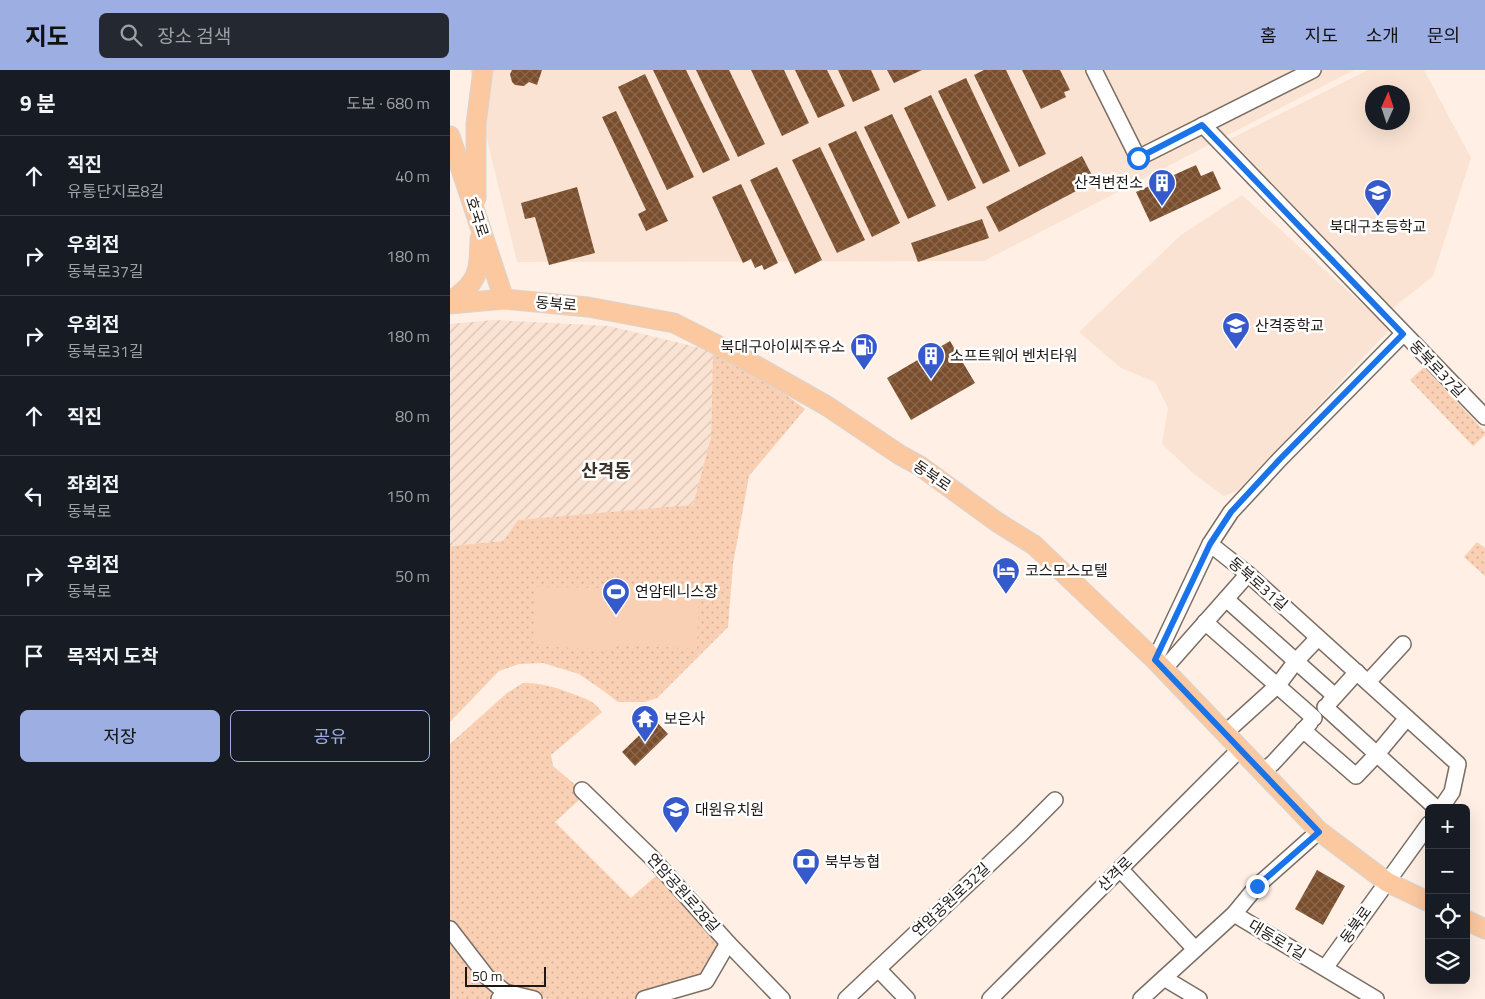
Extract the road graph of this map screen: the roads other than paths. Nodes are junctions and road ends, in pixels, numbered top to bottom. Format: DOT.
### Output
graph roads {
  1 [pos="483,70"];
  2 [pos="1094,70"];
  3 [pos="1313,70"];
  4 [pos="1202,125"];
  5 [pos="450,136"];
  6 [pos="478,221"];
  7 [pos="504,299"];
  8 [pos="450,303"];
  9 [pos="1403,334"];
  10 [pos="1485,417"];
  11 [pos="1210,544"];
  12 [pos="1248,574"];
  13 [pos="1226,599"];
  14 [pos="1205,622"];
  15 [pos="1318,638"];
  16 [pos="1403,644"];
  17 [pos="1296,661"];
  18 [pos="1160,664"];
  19 [pos="1362,677"];
  20 [pos="1278,686"];
  21 [pos="1330,701"];
  22 [pos="1314,718"];
  23 [pos="1407,718"];
  24 [pos="1303,730"];
  25 [pos="1225,733"];
  26 [pos="1240,749"];
  27 [pos="1377,754"];
  28 [pos="1262,772"];
  29 [pos="582,790"];
  30 [pos="1055,800"];
  31 [pos="1432,804"];
  32 [pos="1444,804"];
  33 [pos="1425,830"];
  34 [pos="1319,832"];
  35 [pos="1120,869"];
  36 [pos="1387,882"];
  37 [pos="1425,900"];
  38 [pos="1234,914"];
  39 [pos="1470,922"];
  40 [pos="1485,928"];
  41 [pos="450,929"];
  42 [pos="728,943"];
  43 [pos="1195,949"];
  44 [pos="1325,968"];
  45 [pos="878,969"];
  46 [pos="1164,978"];
  47 [pos="502,996"];
  48 [pos="530,998"];
  49 [pos="644,999"];
  50 [pos="782,999"];
  51 [pos="846,999"];
  52 [pos="907,999"];
  53 [pos="990,999"];
  54 [pos="1141,999"];
  55 [pos="1199,999"];
  56 [pos="1376,999"];
  1 -- 6 [label="main road"];
  2 -- 4 [label="street"];
  3 -- 4 [label="street"];
  4 -- 9 [label="street, 동북로37길"];
  5 -- 6 [label="main road, 호국로"];
  6 -- 7 [label="main road, 호국로"];
  6 -- 8 [label="main road"];
  7 -- 8 [label="main road, 동북로"];
  7 -- 18 [label="main road, 동북로"];
  9 -- 10 [label="street, 동북로37길"];
  9 -- 11 [label="street"];
  11 -- 12 [label="street, 동북로31길"];
  11 -- 18 [label="street"];
  12 -- 13 [label="street"];
  12 -- 15 [label="street, 동북로31길"];
  13 -- 14 [label="street"];
  13 -- 17 [label="street"];
  14 -- 18 [label="street"];
  14 -- 20 [label="street"];
  15 -- 17 [label="street"];
  15 -- 19 [label="street, 동북로31길"];
  16 -- 19 [label="street"];
  17 -- 20 [label="street"];
  17 -- 21 [label="street"];
  18 -- 25 [label="main road, 동북로"];
  19 -- 21 [label="street"];
  19 -- 23 [label="street, 동북로31길"];
  20 -- 22 [label="street"];
  20 -- 25 [label="street"];
  21 -- 22 [label="street"];
  21 -- 27 [label="street"];
  22 -- 24 [label="street"];
  23 -- 27 [label="street"];
  23 -- 32 [label="street, 동북로31길"];
  24 -- 27 [label="street"];
  24 -- 28 [label="street"];
  25 -- 26 [label="main road, 동북로"];
  26 -- 28 [label="main road, 동북로"];
  26 -- 35 [label="street, 산격로"];
  27 -- 31 [label="street"];
  28 -- 34 [label="main road, 동북로"];
  29 -- 42 [label="street, 연암공원로28길"];
  30 -- 45 [label="street, 연암공원로32길"];
  33 -- 36 [label="street"];
  34 -- 36 [label="main road, 동북로"];
  34 -- 38 [label="street"];
  35 -- 43 [label="street"];
  35 -- 53 [label="street, 산격로"];
  36 -- 37 [label="main road, 동북로"];
  36 -- 44 [label="street, 동북로"];
  38 -- 43 [label="street, 대동로1길"];
  38 -- 44 [label="street, 대동로1길"];
  39 -- 40 [label="main road"];
  41 -- 47 [label="street"];
  42 -- 49 [label="street"];
  42 -- 50 [label="street, 연암공원로28길"];
  43 -- 46 [label="street, 대동로1길"];
  44 -- 56 [label="street, 대동로1길"];
  45 -- 51 [label="street, 연암공원로32길"];
  45 -- 52 [label="street"];
  46 -- 54 [label="street, 대동로1길"];
  46 -- 55 [label="street"];
  47 -- 48 [label="street"];
}
